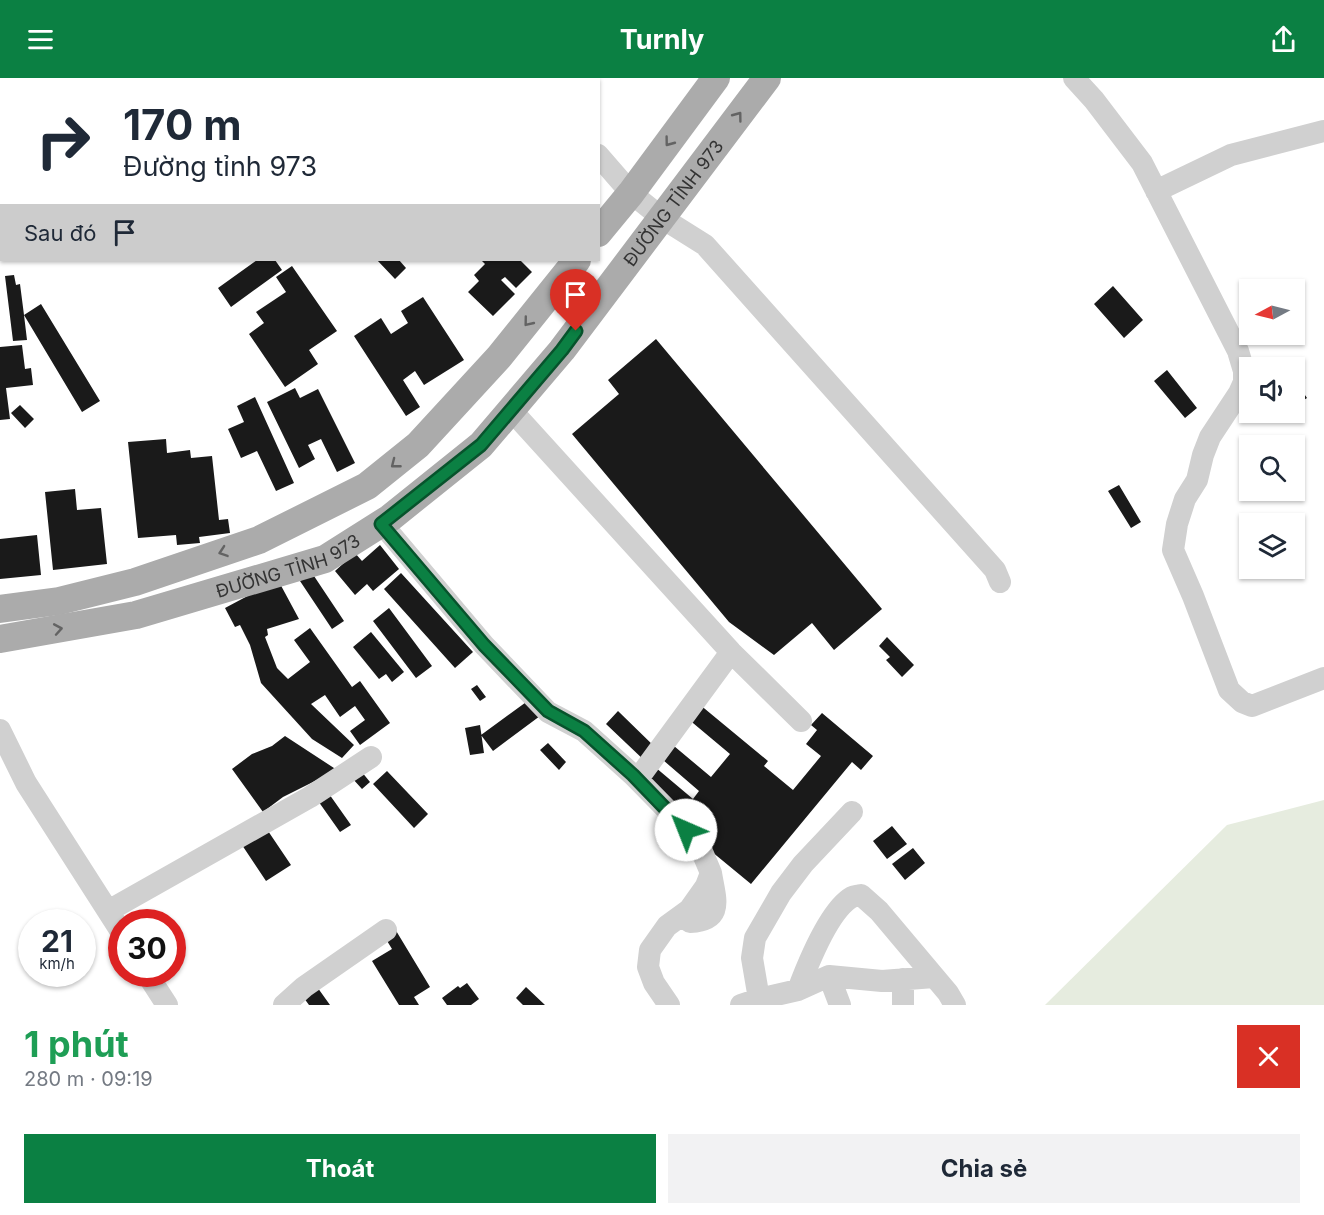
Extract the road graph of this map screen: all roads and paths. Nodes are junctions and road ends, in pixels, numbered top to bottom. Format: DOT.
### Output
graph roads {
  1 [pos="716,78"];
  2 [pos="767,78"];
  3 [pos="1074,78"];
  4 [pos="1324,131"];
  5 [pos="600,157"];
  6 [pos="1156,191"];
  7 [pos="631,193"];
  8 [pos="662,218"];
  9 [pos="600,231"];
  10 [pos="577,261"];
  11 [pos="511,410"];
  12 [pos="381,524"];
  13 [pos="1000,582"];
  14 [pos="0,609"];
  15 [pos="0,638"];
  16 [pos="732,652"];
  17 [pos="1324,678"];
  18 [pos="801,721"];
  19 [pos="0,730"];
  20 [pos="371,757"];
  21 [pos="640,776"];
  22 [pos="852,812"];
  23 [pos="112,909"];
  24 [pos="108,911"];
  25 [pos="386,930"];
  26 [pos="830,976"];
  27 [pos="934,977"];
  28 [pos="903,979"];
  29 [pos="155,987"];
  30 [pos="798,990"];
  31 [pos="750,1002"];
  32 [pos="167,1005"];
  33 [pos="284,1005"];
  34 [pos="669,1005"];
  35 [pos="840,1005"];
  36 [pos="903,1005"];
  37 [pos="955,1005"];
  1 -- 7 [label="main road, one-way"];
  8 -- 2 [label="main road, ĐƯỜNG TỈNH 973, one-way"];
  3 -- 6 [label="street"];
  4 -- 6 [label="street"];
  5 -- 7 [label="street"];
  6 -- 17 [label="street"];
  7 -- 8 [label="street"];
  7 -- 9 [label="main road"];
  8 -- 11 [label="main road, ĐƯỜNG TỈNH 973"];
  8 -- 13 [label="street"];
  10 -- 14 [label="main road, ĐƯỜNG TỈNH 973, one-way"];
  11 -- 12 [label="main road, ĐƯỜNG TỈNH 973"];
  11 -- 16 [label="street"];
  15 -- 12 [label="main road, ĐƯỜNG TỈNH 973, one-way"];
  12 -- 34 [label="street"];
  16 -- 18 [label="street"];
  16 -- 21 [label="street"];
  19 -- 24 [label="street"];
  20 -- 23 [label="street"];
  22 -- 31 [label="street"];
  25 -- 33 [label="street"];
  26 -- 28 [label="street"];
  26 -- 30 [label="street"];
  26 -- 35 [label="street"];
  27 -- 28 [label="street"];
  27 -- 30 [label="street"];
  27 -- 37 [label="street"];
  28 -- 36 [label="street"];
  29 -- 32 [label="street"];
  30 -- 31 [label="street"];
}
